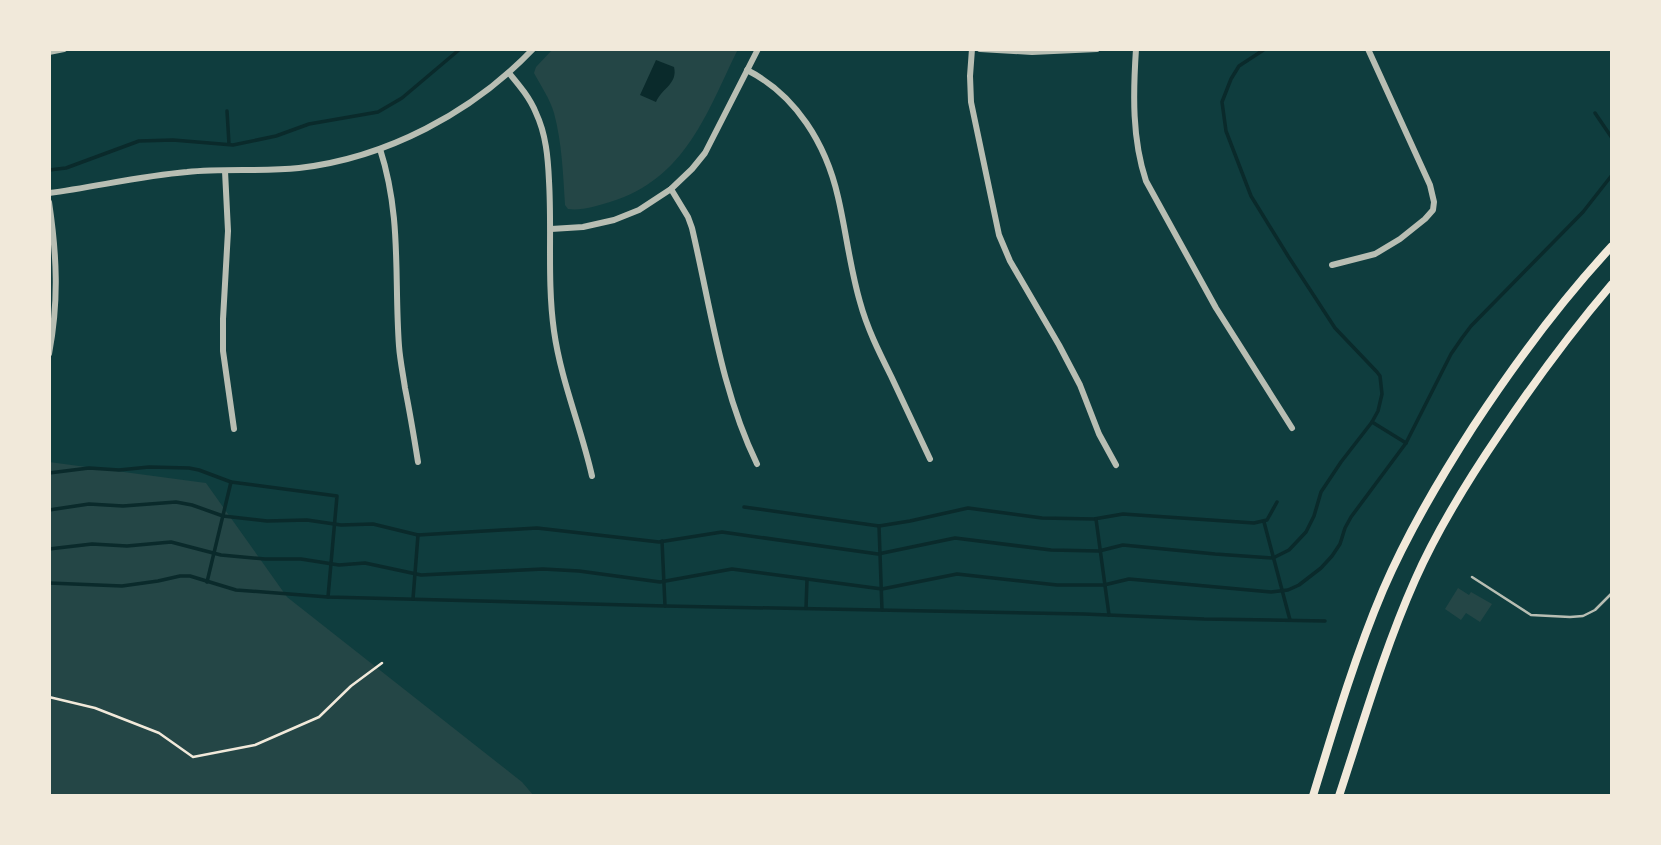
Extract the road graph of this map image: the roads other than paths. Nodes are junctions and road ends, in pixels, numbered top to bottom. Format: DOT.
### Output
graph roads {
  1 [pos="64,49"];
  2 [pos="533,49"];
  3 [pos="758,49"];
  4 [pos="972,49"];
  5 [pos="980,49"];
  6 [pos="1097,49"];
  7 [pos="1136,49"];
  8 [pos="1368,49"];
  9 [pos="49,52"];
  10 [pos="747,70"];
  11 [pos="509,73"];
  12 [pos="380,149"];
  13 [pos="225,171"];
  14 [pos="671,189"];
  15 [pos="49,193"];
  16 [pos="49,202"];
  17 [pos="551,229"];
  18 [pos="1612,246"];
  19 [pos="1332,265"];
  20 [pos="1612,284"];
  21 [pos="49,354"];
  22 [pos="1292,428"];
  23 [pos="234,429"];
  24 [pos="930,459"];
  25 [pos="418,462"];
  26 [pos="758,464"];
  27 [pos="1116,465"];
  28 [pos="592,476"];
  29 [pos="1472,577"];
  30 [pos="1612,593"];
  31 [pos="1313,796"];
  32 [pos="1339,796"];
  1 -- 9 [label="street"];
  2 -- 11 [label="street"];
  3 -- 10 [label="street"];
  4 -- 27 [label="street"];
  5 -- 6 [label="street"];
  7 -- 22 [label="street"];
  8 -- 19 [label="street"];
  10 -- 14 [label="street"];
  10 -- 24 [label="street"];
  11 -- 12 [label="street"];
  11 -- 17 [label="street"];
  12 -- 13 [label="street"];
  12 -- 25 [label="street"];
  13 -- 15 [label="street"];
  13 -- 23 [label="street"];
  14 -- 17 [label="street"];
  14 -- 26 [label="street"];
  16 -- 21 [label="street"];
  17 -- 28 [label="street"];
  18 -- 31 [label="main road"];
  20 -- 32 [label="main road"];
  29 -- 30 [label="lane"];
}
